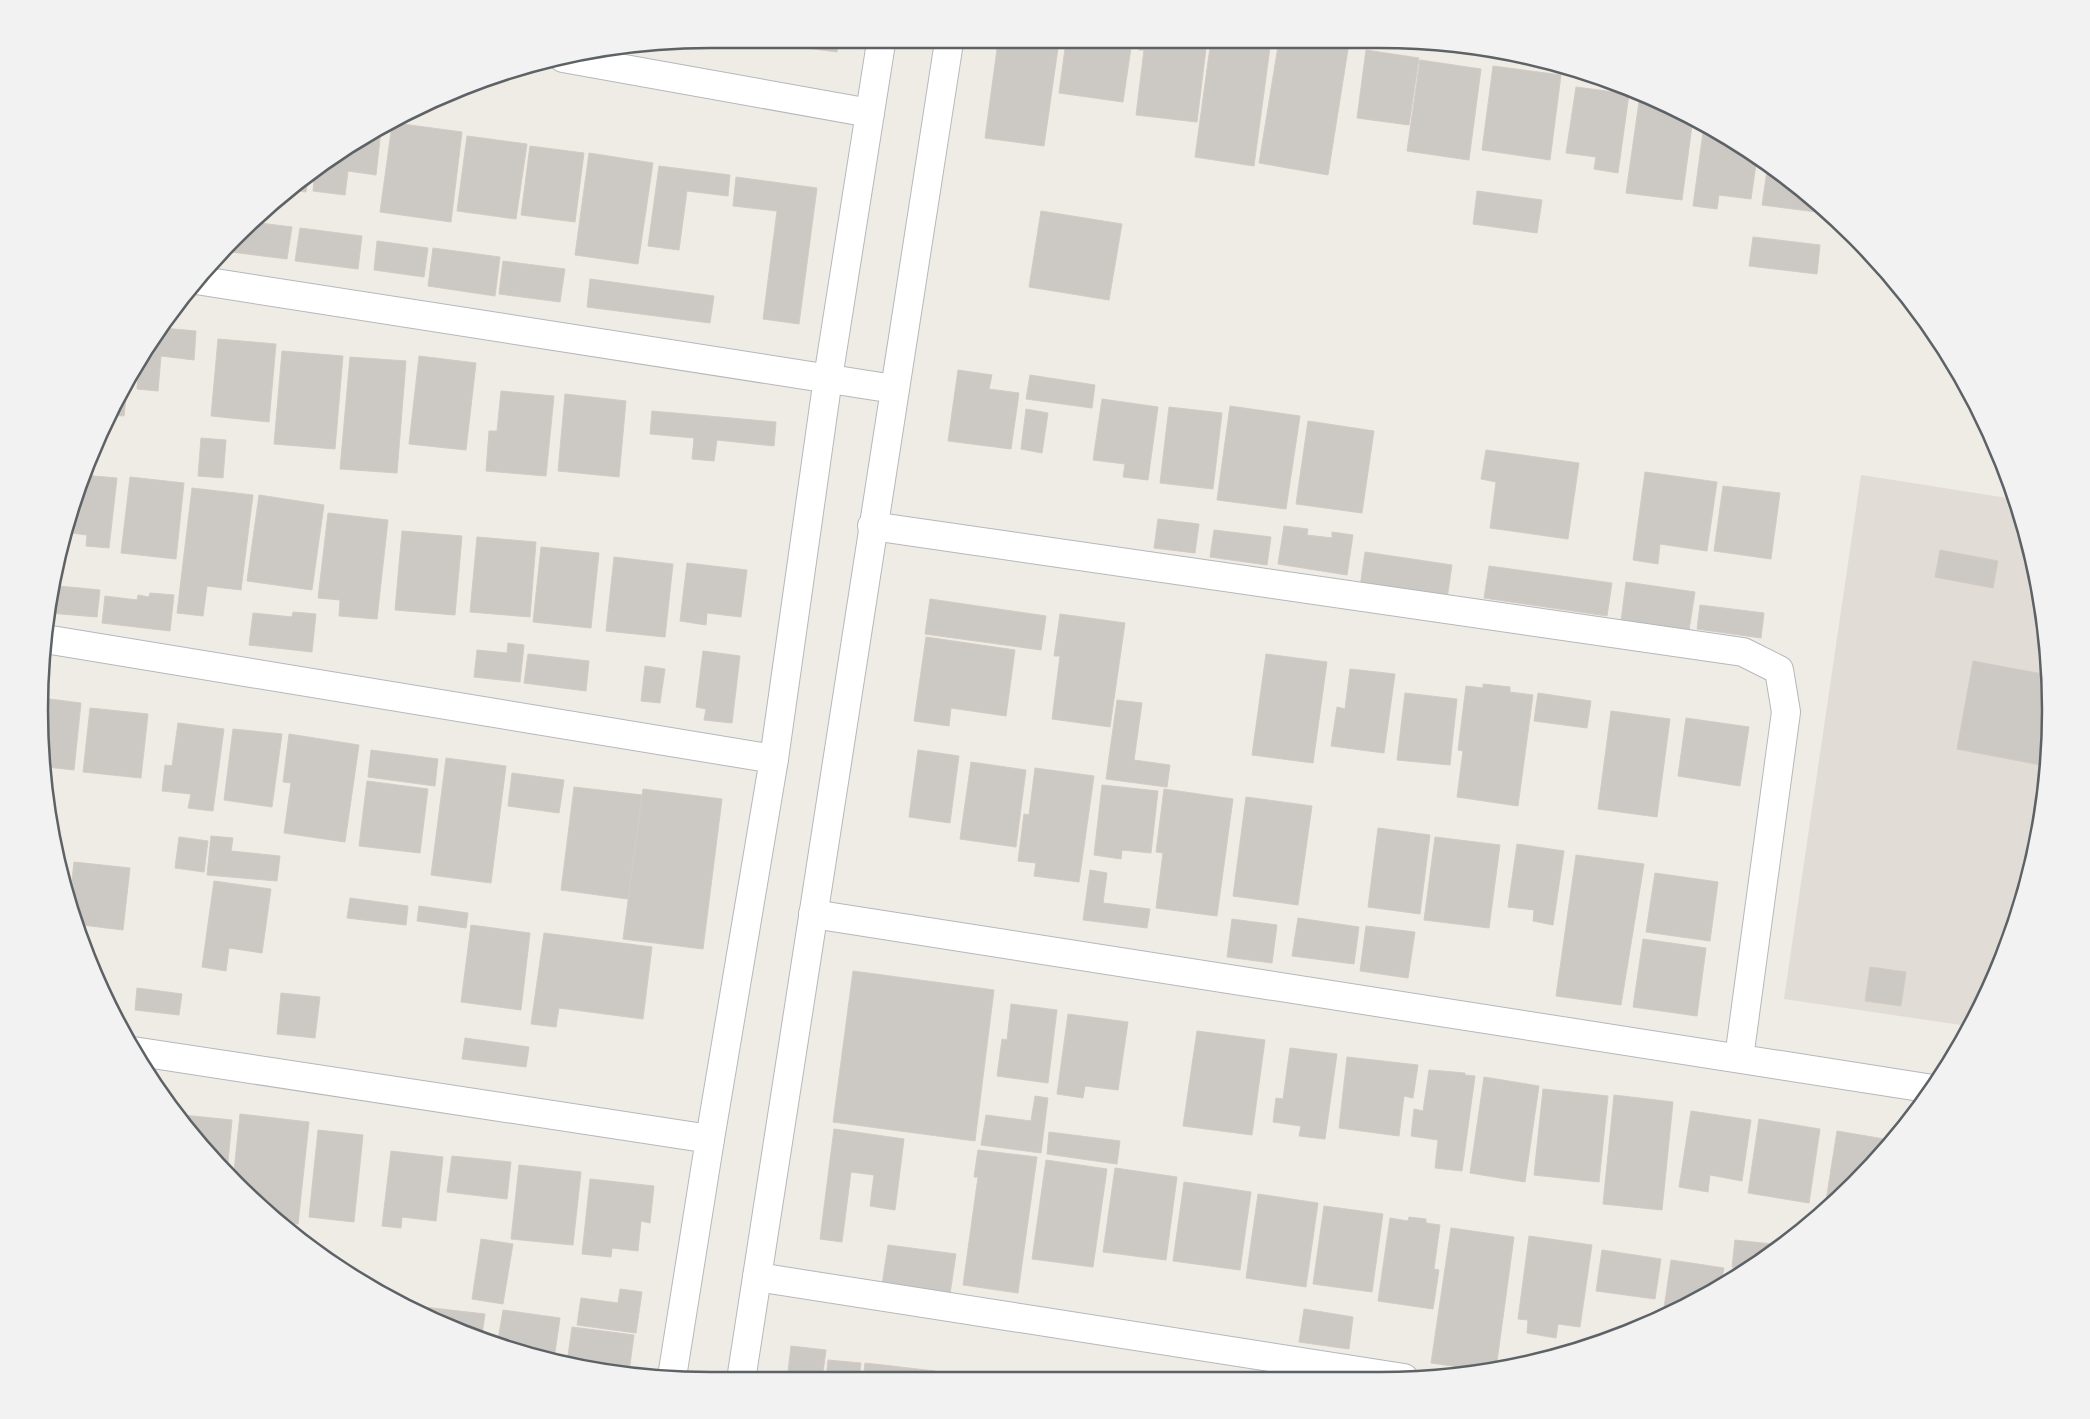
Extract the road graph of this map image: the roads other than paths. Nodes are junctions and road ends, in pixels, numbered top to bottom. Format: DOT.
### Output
graph roads {
  1 [pos="880,48"];
  2 [pos="948,48"];
  3 [pos="578,61"];
  4 [pos="870,112"];
  5 [pos="205,281"];
  6 [pos="828,378"];
  7 [pos="894,389"];
  8 [pos="872,526"];
  9 [pos="52,639"];
  10 [pos="774,759"];
  11 [pos="813,914"];
  12 [pos="144,1053"];
  13 [pos="1739,1058"];
  14 [pos="1924,1088"];
  15 [pos="710,1139"];
  16 [pos="757,1277"];
  17 [pos="673,1370"];
  18 [pos="742,1372"];
  19 [pos="1366,1372"];
  1 -- 4 [label="street"];
  2 -- 7 [label="street"];
  3 -- 4 [label="street"];
  4 -- 6 [label="street"];
  5 -- 6 [label="street"];
  6 -- 7 [label="street"];
  6 -- 10 [label="street"];
  7 -- 8 [label="street"];
  8 -- 11 [label="street"];
  8 -- 13 [label="street"];
  9 -- 10 [label="street"];
  10 -- 15 [label="street"];
  11 -- 13 [label="street"];
  11 -- 16 [label="street"];
  12 -- 15 [label="street"];
  13 -- 14 [label="street"];
  15 -- 17 [label="street"];
  16 -- 18 [label="street"];
  16 -- 19 [label="street"];
}
